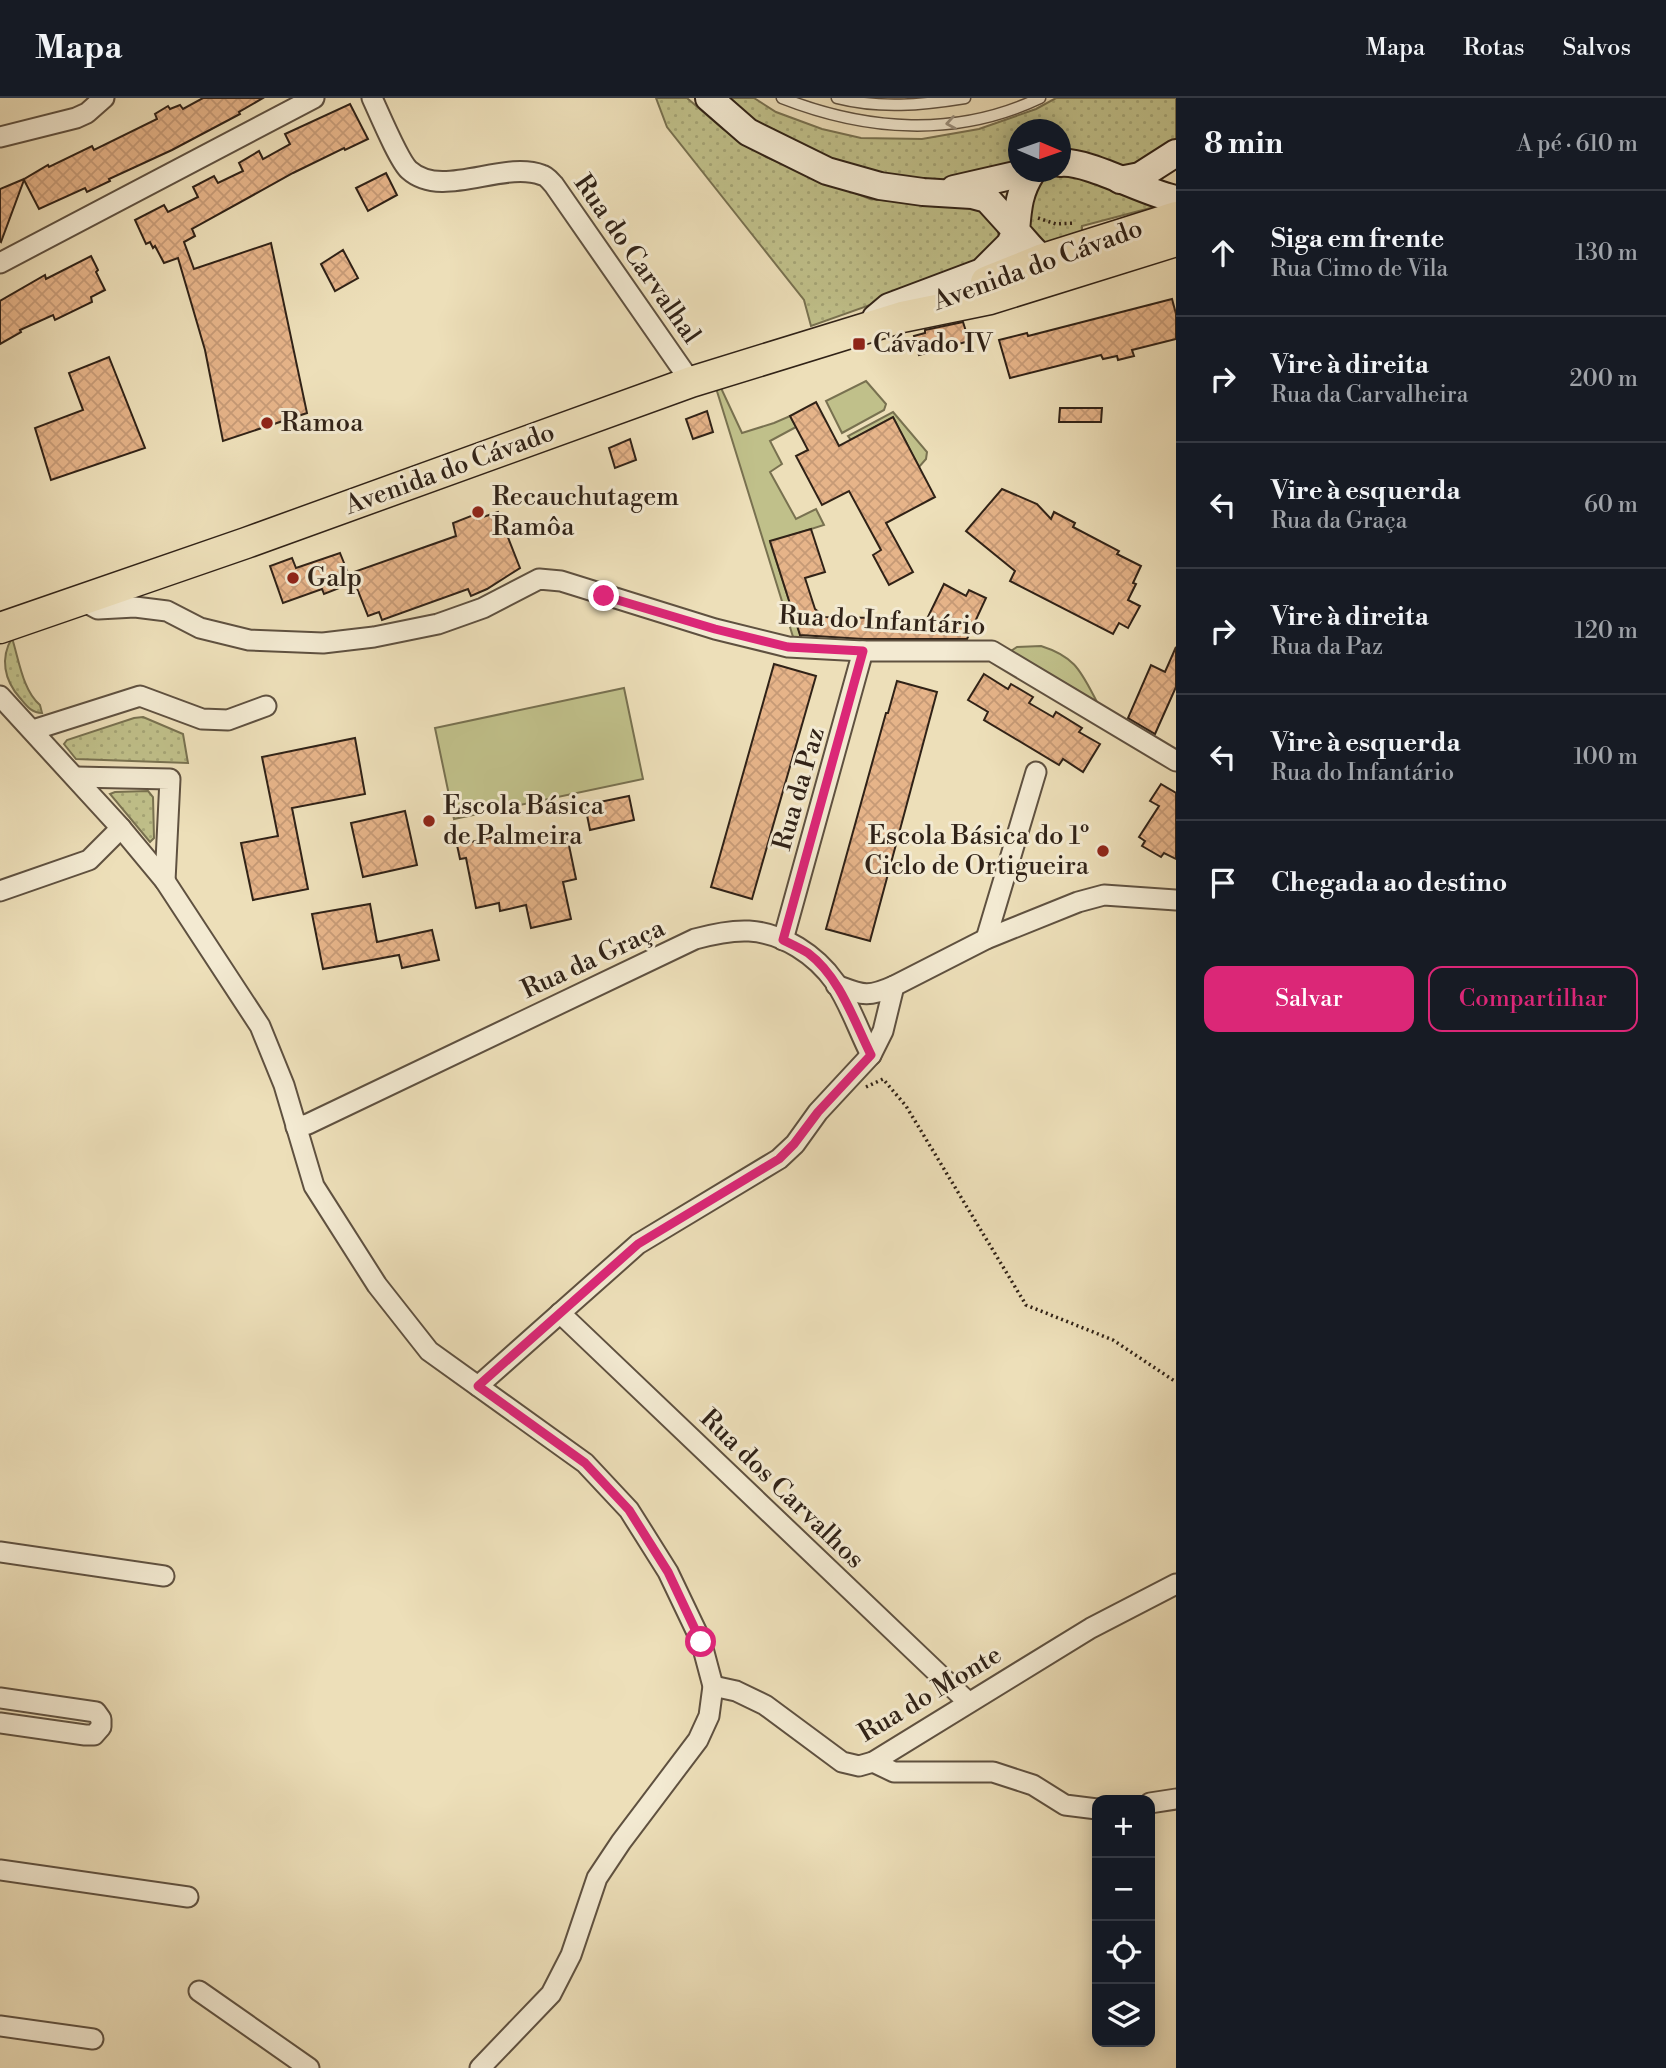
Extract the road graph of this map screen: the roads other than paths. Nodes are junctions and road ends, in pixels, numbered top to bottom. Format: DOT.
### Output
graph roads {
  1 [pos="104,98"];
  2 [pos="314,98"];
  3 [pos="372,98"];
  4 [pos="709,98"];
  5 [pos="782,98"];
  6 [pos="839,98"];
  7 [pos="965,98"];
  8 [pos="1040,98"];
  9 [pos="838,116"];
  10 [pos="0,138"];
  11 [pos="1176,153"];
  12 [pos="1071,164"];
  13 [pos="1008,177"];
  14 [pos="1120,180"];
  15 [pos="1025,182"];
  16 [pos="938,192"];
  17 [pos="1176,199"];
  18 [pos="1176,216"];
  19 [pos="1024,221"];
  20 [pos="1176,241"];
  21 [pos="1043,259"];
  22 [pos="0,263"];
  23 [pos="1080,272"];
  24 [pos="902,317"];
  25 [pos="864,328"];
  26 [pos="691,382"];
  27 [pos="81,600"];
  28 [pos="0,628"];
  29 [pos="863,651"];
  30 [pos="0,696"];
  31 [pos="266,706"];
  32 [pos="33,730"];
  33 [pos="1176,761"];
  34 [pos="1036,772"];
  35 [pos="76,778"];
  36 [pos="121,828"];
  37 [pos="165,881"];
  38 [pos="0,891"];
  39 [pos="1176,900"];
  40 [pos="986,939"];
  41 [pos="783,940"];
  42 [pos="836,985"];
  43 [pos="894,986"];
  44 [pos="871,1055"];
  45 [pos="296,1127"];
  46 [pos="560,1313"];
  47 [pos="478,1386"];
  48 [pos="0,1552"];
  49 [pos="164,1576"];
  50 [pos="1176,1584"];
  51 [pos="713,1686"];
  52 [pos="0,1698"];
  53 [pos="968,1702"];
  54 [pos="0,1723"];
  55 [pos="873,1762"];
  56 [pos="1176,1799"];
  57 [pos="1155,1802"];
  58 [pos="1092,1808"];
  59 [pos="0,1870"];
  60 [pos="188,1897"];
  61 [pos="199,1991"];
  62 [pos="0,2026"];
  63 [pos="93,2039"];
  64 [pos="309,2068"];
  65 [pos="480,2068"];
  1 -- 10 [label="street"];
  2 -- 22 [label="street"];
  3 -- 26 [label="street, Rua do Carvalhal"];
  4 -- 16 [label="street"];
  5 -- 9 [label="lane"];
  6 -- 7 [label="lane"];
  6 -- 9 [label="lane"];
  8 -- 9 [label="lane, one-way"];
  11 -- 14 [label="street"];
  12 -- 14 [label="street"];
  13 -- 16 [label="street"];
  14 -- 17 [label="street"];
  15 -- 19 [label="street"];
  16 -- 19 [label="street"];
  18 -- 21 [label="main road, Avenida do Cávado"];
  19 -- 21 [label="street"];
  19 -- 25 [label="street"];
  20 -- 23 [label="main road, Avenida do Cávado"];
  21 -- 23 [label="street"];
  21 -- 24 [label="main road, Avenida do Cávado"];
  23 -- 24 [label="main road, Avenida do Cávado"];
  24 -- 25 [label="main road, Avenida do Cávado"];
  25 -- 26 [label="main road, Avenida do Cávado"];
  26 -- 27 [label="main road, Avenida do Cávado"];
  27 -- 28 [label="main road, Avenida do Cávado"];
  27 -- 29 [label="street, Rua do Infantário"];
  29 -- 33 [label="street, Rua do Infantário"];
  29 -- 41 [label="street, Rua da Paz"];
  30 -- 32 [label="street"];
  31 -- 32 [label="street"];
  32 -- 35 [label="street"];
  34 -- 40 [label="street"];
  35 -- 36 [label="street"];
  35 -- 37 [label="street"];
  36 -- 37 [label="street"];
  36 -- 38 [label="street"];
  37 -- 45 [label="street"];
  39 -- 40 [label="street"];
  40 -- 43 [label="street"];
  41 -- 42 [label="street, Rua da Graça"];
  41 -- 45 [label="street, Rua da Graça"];
  42 -- 43 [label="street"];
  42 -- 44 [label="street, Rua da Graça"];
  43 -- 44 [label="street"];
  44 -- 46 [label="street"];
  45 -- 47 [label="street"];
  46 -- 47 [label="street"];
  46 -- 53 [label="street, Rua dos Carvalhos"];
  47 -- 51 [label="street"];
  48 -- 49 [label="street"];
  50 -- 53 [label="street, Rua do Monte"];
  51 -- 55 [label="street, Rua do Monte"];
  51 -- 65 [label="street"];
  52 -- 54 [label="street"];
  53 -- 55 [label="street, Rua do Monte"];
  55 -- 58 [label="street"];
  56 -- 57 [label="street"];
  59 -- 60 [label="street"];
  61 -- 64 [label="street"];
  62 -- 63 [label="street"];
}
